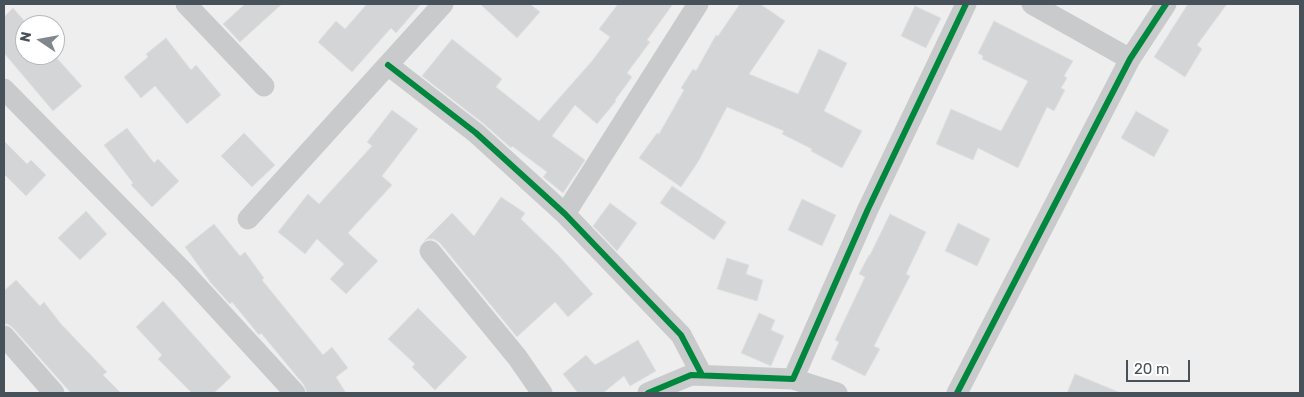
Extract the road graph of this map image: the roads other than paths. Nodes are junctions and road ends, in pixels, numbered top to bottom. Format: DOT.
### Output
graph roads {
  1 [pos="186,4"];
  2 [pos="443,4"];
  3 [pos="698,4"];
  4 [pos="966,4"];
  5 [pos="1032,4"];
  6 [pos="1166,4"];
  7 [pos="1130,59"];
  8 [pos="388,64"];
  9 [pos="264,86"];
  10 [pos="4,89"];
  11 [pos="566,214"];
  12 [pos="248,219"];
  13 [pos="430,251"];
  14 [pos="7,347"];
  15 [pos="702,375"];
  16 [pos="793,379"];
  17 [pos="54,393"];
  18 [pos="295,393"];
  19 [pos="542,393"];
  20 [pos="648,393"];
  21 [pos="837,393"];
  22 [pos="957,393"];
  1 -- 9 [label="street"];
  2 -- 8 [label="street"];
  3 -- 11 [label="street"];
  4 -- 16 [label="street"];
  5 -- 7 [label="street"];
  6 -- 7 [label="street"];
  7 -- 22 [label="street"];
  8 -- 11 [label="street"];
  8 -- 12 [label="street"];
  10 -- 18 [label="street"];
  11 -- 15 [label="street"];
  13 -- 19 [label="street"];
  14 -- 17 [label="street"];
  15 -- 16 [label="street"];
  15 -- 20 [label="street"];
  16 -- 21 [label="street"];
}
